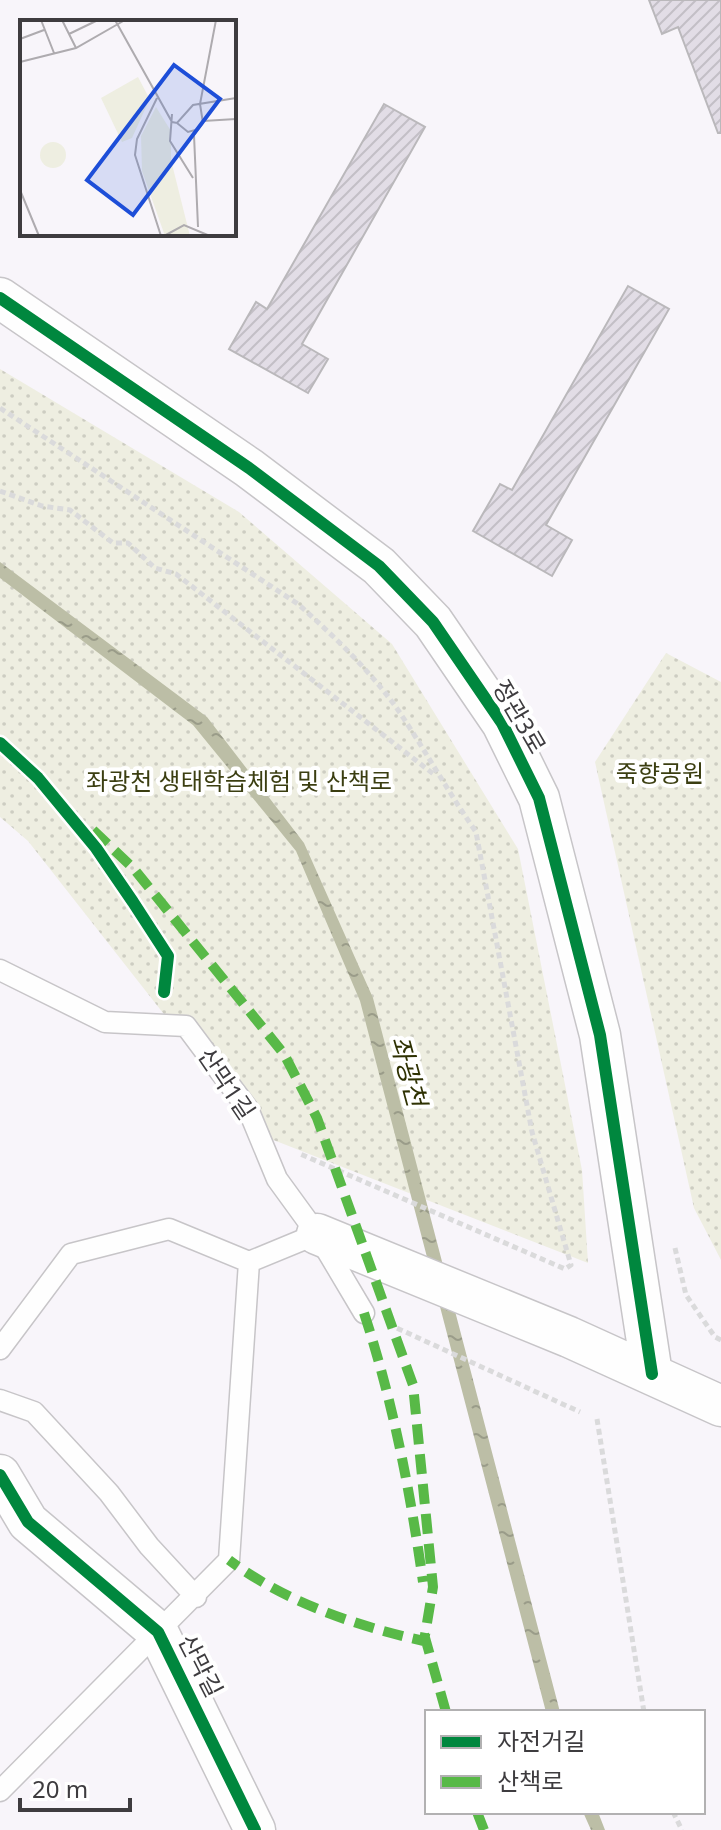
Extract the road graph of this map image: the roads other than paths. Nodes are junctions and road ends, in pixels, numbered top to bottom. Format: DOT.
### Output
graph roads {
  1 [pos="0,298"];
  2 [pos="0,970"];
  3 [pos="317,1234"];
  4 [pos="249,1262"];
  5 [pos="364,1313"];
  6 [pos="0,1349"];
  7 [pos="652,1374"];
  8 [pos="0,1400"];
  9 [pos="721,1406"];
  10 [pos="1,1480"];
  11 [pos="196,1597"];
  12 [pos="158,1632"];
  13 [pos="0,1791"];
  14 [pos="255,1830"];
  1 -- 7 [label="street, 정관3로"];
  2 -- 3 [label="lane, 산막1길"];
  3 -- 4 [label="lane"];
  3 -- 5 [label="lane, 산막1길"];
  3 -- 7 [label="street"];
  4 -- 6 [label="lane"];
  4 -- 11 [label="lane, 산막길"];
  7 -- 9 [label="street"];
  8 -- 11 [label="lane, 산막길"];
  10 -- 12 [label="street, 산막길"];
  11 -- 12 [label="lane, 산막길"];
  12 -- 13 [label="lane, 산막길"];
  12 -- 14 [label="street, 산막길"];
}
